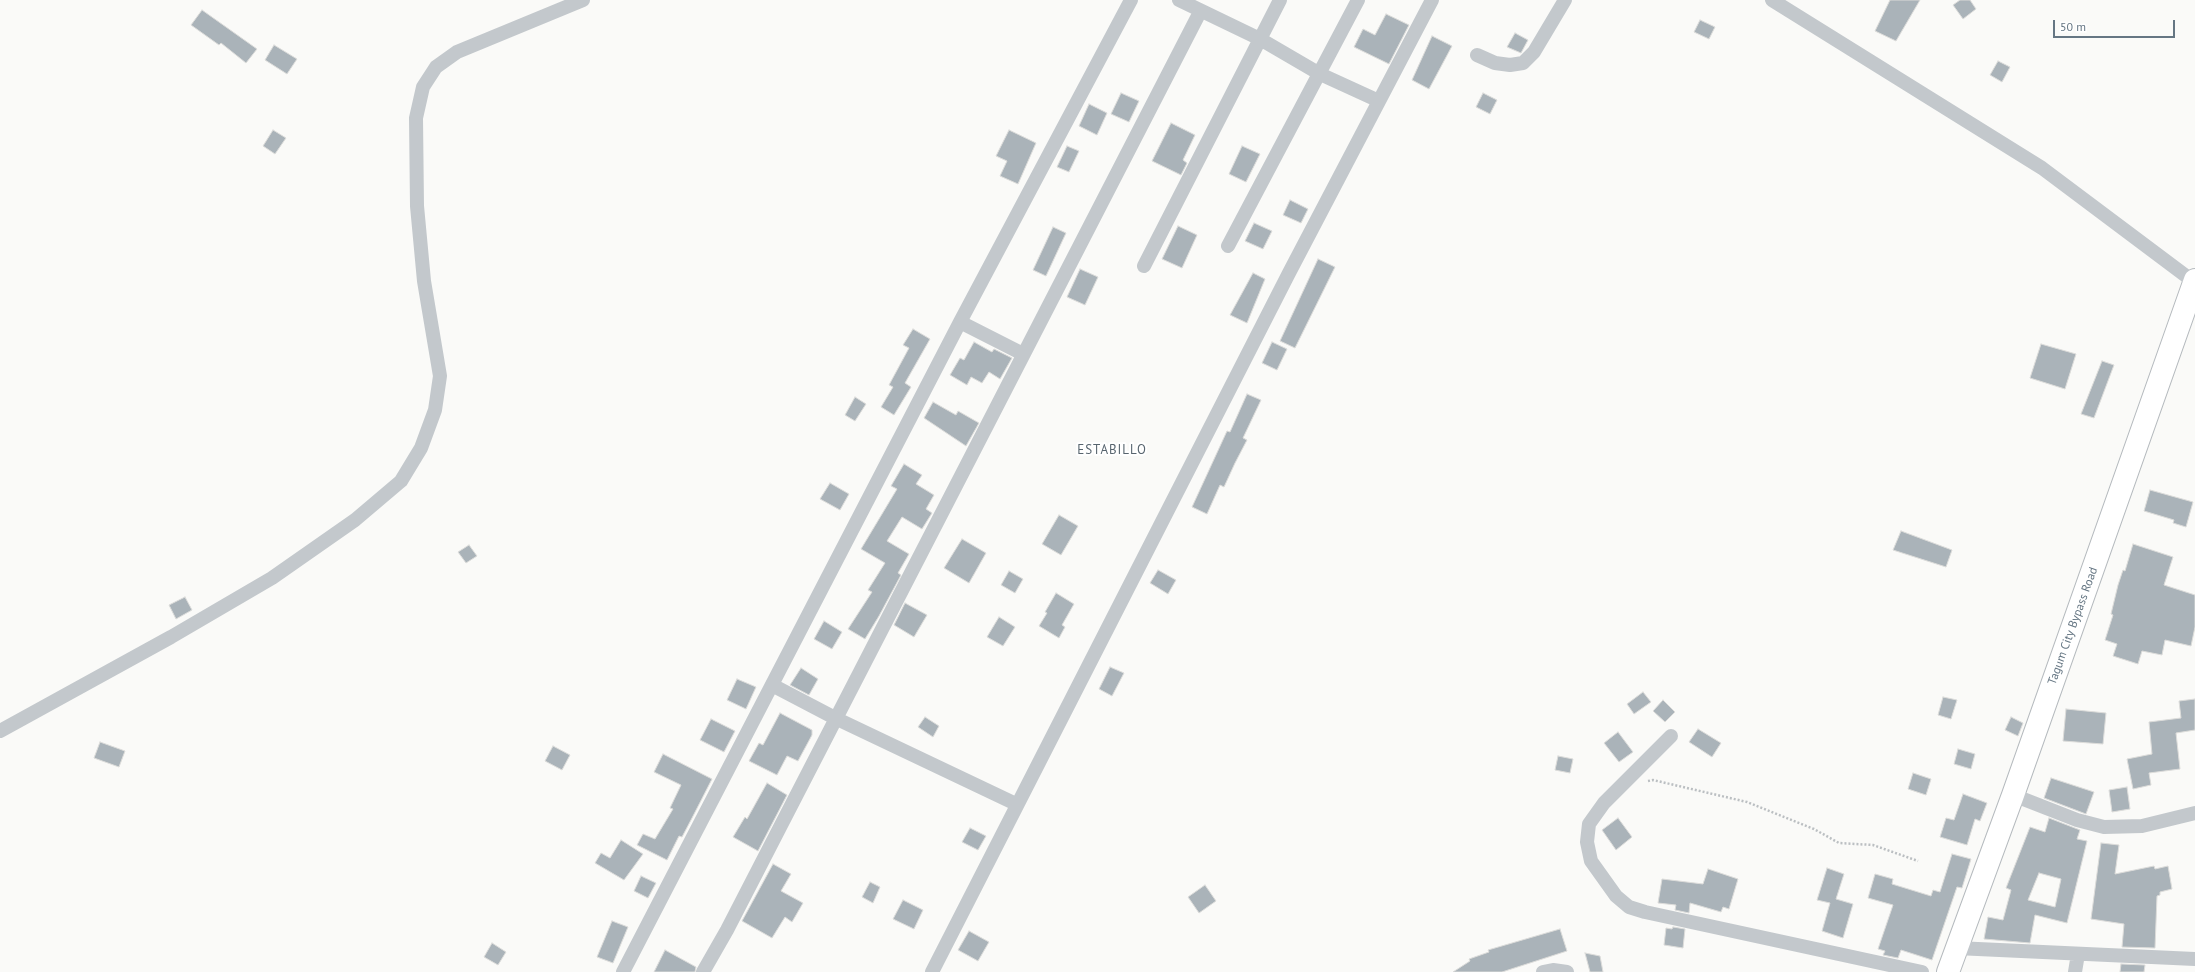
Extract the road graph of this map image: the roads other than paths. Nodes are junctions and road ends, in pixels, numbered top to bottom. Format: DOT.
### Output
graph roads {
  1 [pos="583,0"];
  2 [pos="1131,0"];
  3 [pos="1179,0"];
  4 [pos="1280,0"];
  5 [pos="1358,0"];
  6 [pos="1432,0"];
  7 [pos="1564,0"];
  8 [pos="1772,0"];
  9 [pos="1200,12"];
  10 [pos="1260,39"];
  11 [pos="1477,55"];
  12 [pos="1320,74"];
  13 [pos="1379,101"];
  14 [pos="1228,246"];
  15 [pos="1144,266"];
  16 [pos="2194,281"];
  17 [pos="960,322"];
  18 [pos="1023,354"];
  19 [pos="772,685"];
  20 [pos="835,718"];
  21 [pos="0,730"];
  22 [pos="1671,736"];
  23 [pos="2013,795"];
  24 [pos="1016,804"];
  25 [pos="2195,813"];
  26 [pos="1956,948"];
  27 [pos="2078,954"];
  28 [pos="2195,959"];
  29 [pos="623,972"];
  30 [pos="703,972"];
  31 [pos="932,972"];
  32 [pos="1542,972"];
  33 [pos="1567,972"];
  34 [pos="1922,972"];
  35 [pos="1948,972"];
  36 [pos="2075,972"];
  1 -- 21 [label="street"];
  2 -- 17 [label="street"];
  3 -- 9 [label="street"];
  4 -- 10 [label="street"];
  5 -- 12 [label="street"];
  6 -- 13 [label="street"];
  7 -- 11 [label="street"];
  8 -- 16 [label="street"];
  9 -- 10 [label="street"];
  9 -- 18 [label="street"];
  10 -- 12 [label="street"];
  10 -- 15 [label="street"];
  12 -- 13 [label="street"];
  12 -- 14 [label="street"];
  13 -- 24 [label="street"];
  16 -- 23 [label="main road, Tagum City Bypass Road"];
  17 -- 18 [label="street"];
  17 -- 19 [label="street"];
  18 -- 20 [label="street"];
  19 -- 20 [label="street"];
  19 -- 29 [label="street"];
  20 -- 24 [label="street"];
  20 -- 30 [label="street"];
  22 -- 34 [label="street"];
  23 -- 25 [label="street"];
  23 -- 26 [label="main road, Tagum City Bypass Road"];
  24 -- 31 [label="street"];
  26 -- 27 [label="street"];
  26 -- 35 [label="main road, Tagum City Bypass Road"];
  27 -- 28 [label="street"];
  27 -- 36 [label="street"];
  32 -- 33 [label="street"];
}
